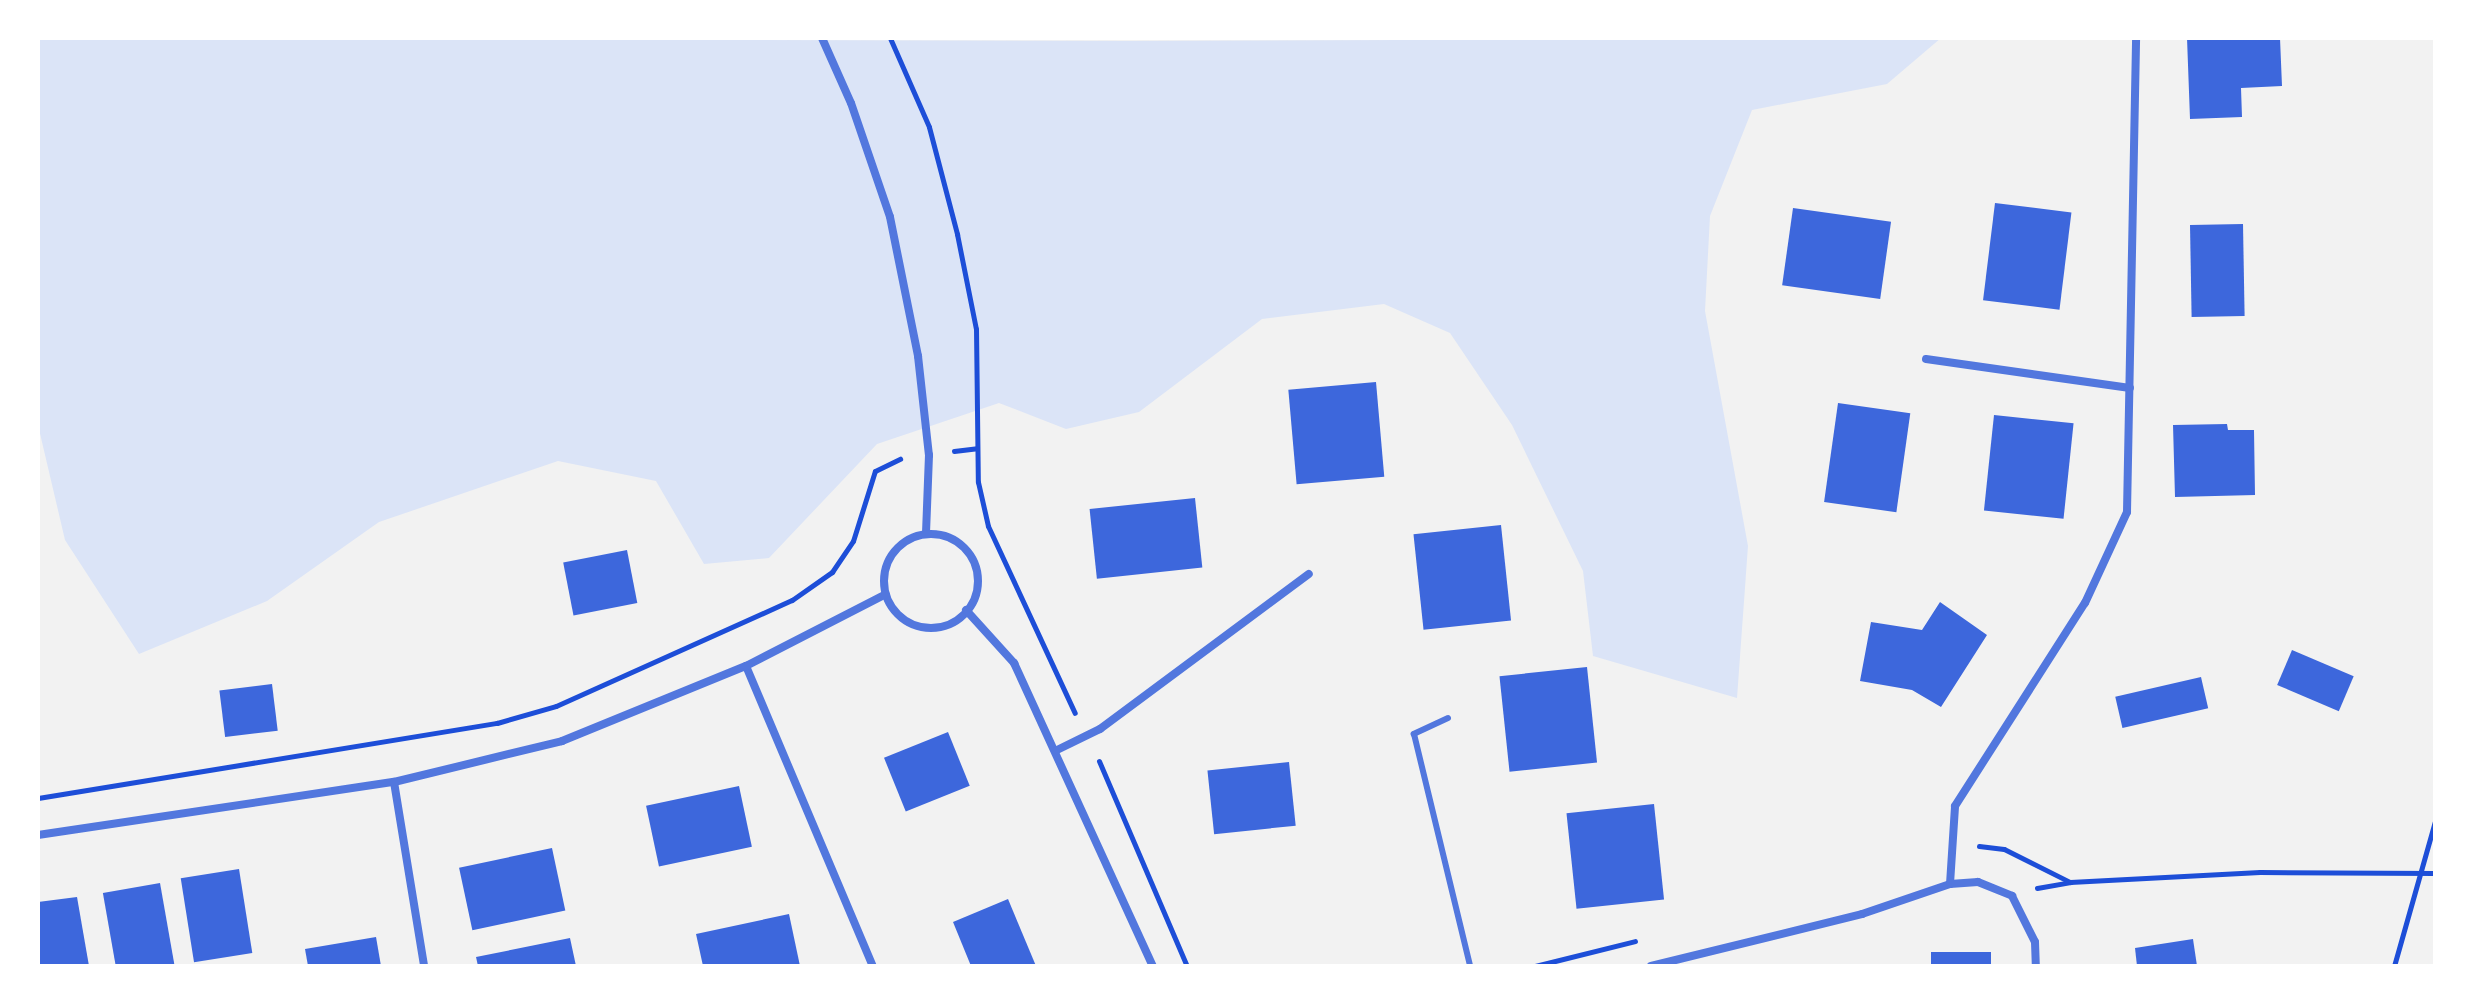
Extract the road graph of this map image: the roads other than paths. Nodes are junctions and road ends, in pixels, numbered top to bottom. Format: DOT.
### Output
graph roads {
  1 [pos="822,38"];
  2 [pos="2136,38"];
  3 [pos="1926,359"];
  4 [pos="2130,388"];
  5 [pos="926,534"];
  6 [pos="1309,574"];
  7 [pos="886,594"];
  8 [pos="966,610"];
  9 [pos="746,666"];
  10 [pos="1448,718"];
  11 [pos="1057,750"];
  12 [pos="394,782"];
  13 [pos="38,835"];
  14 [pos="1950,884"];
  15 [pos="424,966"];
  16 [pos="873,966"];
  17 [pos="1153,966"];
  18 [pos="1470,966"];
  19 [pos="1651,966"];
  20 [pos="2036,966"];
  1 -- 5 [label="street"];
  2 -- 4 [label="street"];
  3 -- 4 [label="street"];
  4 -- 14 [label="street"];
  5 -- 7 [label="street"];
  5 -- 8 [label="street"];
  6 -- 11 [label="street"];
  7 -- 8 [label="street"];
  7 -- 9 [label="street"];
  8 -- 11 [label="street"];
  9 -- 12 [label="street"];
  9 -- 16 [label="street"];
  10 -- 18 [label="lane"];
  11 -- 17 [label="street"];
  12 -- 13 [label="street"];
  12 -- 15 [label="street"];
  14 -- 19 [label="street"];
  14 -- 20 [label="street"];
}
